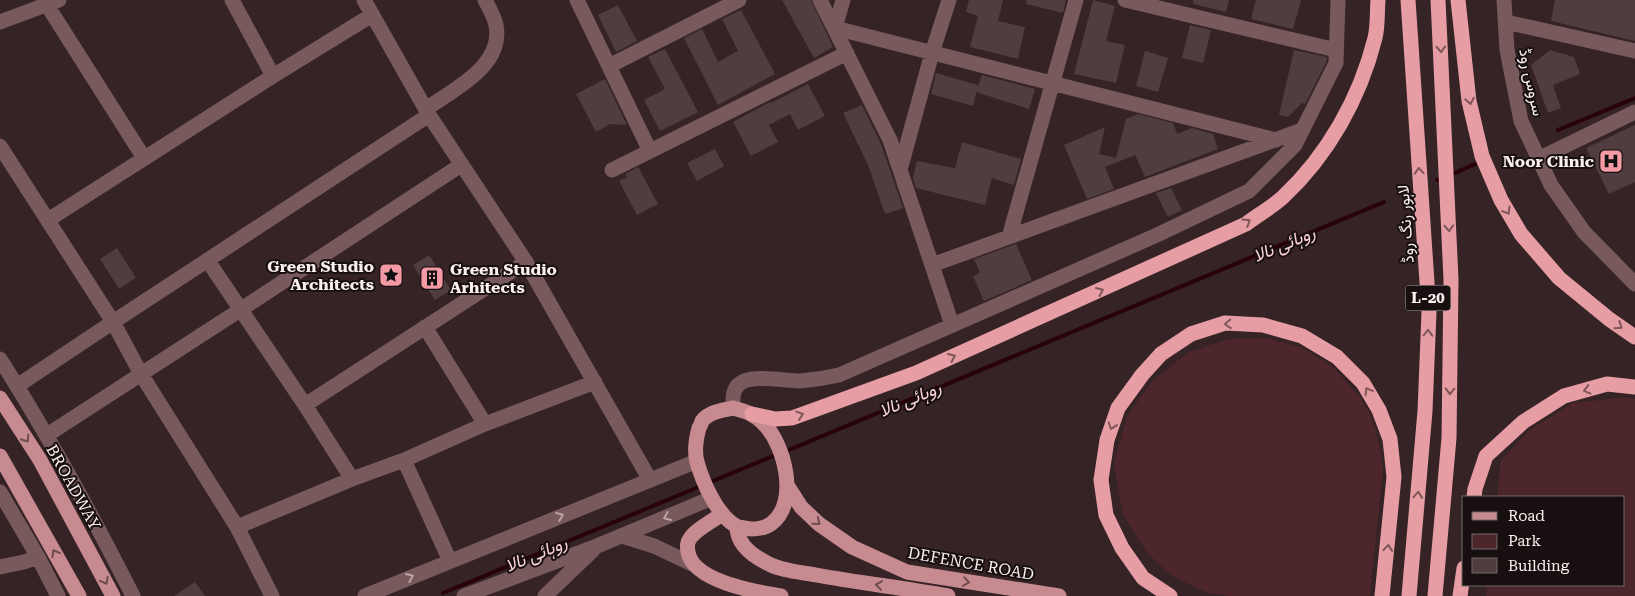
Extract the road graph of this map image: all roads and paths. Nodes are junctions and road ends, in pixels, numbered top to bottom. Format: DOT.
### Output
graph roads {
  1 [pos="232,0"];
  2 [pos="364,0"];
  3 [pos="485,0"];
  4 [pos="577,0"];
  5 [pos="739,0"];
  6 [pos="820,0"];
  7 [pos="843,0"];
  8 [pos="949,0"];
  9 [pos="1076,0"];
  10 [pos="1124,0"];
  11 [pos="1338,0"];
  12 [pos="1378,0"];
  13 [pos="1408,0"];
  14 [pos="1438,0"];
  15 [pos="1458,0"];
  16 [pos="1504,0"];
  17 [pos="53,2"];
  18 [pos="372,15"];
  19 [pos="0,22"];
  20 [pos="1506,22"];
  21 [pos="835,28"];
  22 [pos="1336,50"];
  23 [pos="1635,51"];
  24 [pos="847,52"];
  25 [pos="932,53"];
  26 [pos="609,66"];
  27 [pos="273,76"];
  28 [pos="1053,84"];
  29 [pos="427,112"];
  30 [pos="1635,112"];
  31 [pos="1302,130"];
  32 [pos="1276,140"];
  33 [pos="0,146"];
  34 [pos="650,151"];
  35 [pos="144,158"];
  36 [pos="1538,159"];
  37 [pos="461,165"];
  38 [pos="612,170"];
  39 [pos="900,170"];
  40 [pos="48,220"];
  41 [pos="1009,237"];
  42 [pos="208,261"];
  43 [pos="526,262"];
  44 [pos="932,265"];
  45 [pos="1635,284"];
  46 [pos="240,310"];
  47 [pos="112,322"];
  48 [pos="952,325"];
  49 [pos="425,327"];
  50 [pos="1635,337"];
  51 [pos="0,359"];
  52 [pos="141,374"];
  53 [pos="595,382"];
  54 [pos="17,386"];
  55 [pos="1635,387"];
  56 [pos="0,398"];
  57 [pos="305,405"];
  58 [pos="733,408"];
  59 [pos="752,414"];
  60 [pos="485,424"];
  61 [pos="47,435"];
  62 [pos="0,456"];
  63 [pos="404,460"];
  64 [pos="697,461"];
  65 [pos="352,479"];
  66 [pos="650,480"];
  67 [pos="787,485"];
  68 [pos="0,492"];
  69 [pos="1474,496"];
  70 [pos="712,498"];
  71 [pos="722,514"];
  72 [pos="237,527"];
  73 [pos="737,527"];
  74 [pos="622,536"];
  75 [pos="597,546"];
  76 [pos="38,556"];
  77 [pos="450,560"];
  78 [pos="692,564"];
  79 [pos="0,567"];
  80 [pos="1462,582"];
  81 [pos="58,596"];
  82 [pos="78,596"];
  83 [pos="113,596"];
  84 [pos="133,596"];
  85 [pos="272,596"];
  86 [pos="365,596"];
  87 [pos="466,596"];
  88 [pos="545,596"];
  89 [pos="781,596"];
  90 [pos="948,596"];
  91 [pos="1059,596"];
  92 [pos="1170,596"];
  93 [pos="1382,596"];
  94 [pos="1409,596"];
  95 [pos="1435,596"];
  96 [pos="1460,596"];
  1 -- 27 [label="street"];
  2 -- 18 [label="street"];
  3 -- 29 [label="street"];
  4 -- 26 [label="street"];
  5 -- 26 [label="street"];
  6 -- 21 [label="street"];
  7 -- 21 [label="street"];
  8 -- 25 [label="street"];
  9 -- 28 [label="street"];
  10 -- 22 [label="street"];
  11 -- 22 [label="street"];
  59 -- 12 [label="highway, one-way"];
  94 -- 13 [label="highway, لاہور رنگ روڈ / L-20, one-way"];
  14 -- 95 [label="highway, L-20, one-way"];
  15 -- 50 [label="highway, one-way"];
  16 -- 20 [label="street, سروس روڈ"];
  17 -- 19 [label="street"];
  17 -- 35 [label="street"];
  18 -- 27 [label="street"];
  18 -- 29 [label="street"];
  20 -- 23 [label="street"];
  20 -- 36 [label="street, سروس روڈ"];
  21 -- 24 [label="street"];
  21 -- 25 [label="street"];
  22 -- 31 [label="street"];
  24 -- 34 [label="street"];
  24 -- 39 [label="street"];
  25 -- 28 [label="street"];
  25 -- 39 [label="street"];
  26 -- 34 [label="street"];
  27 -- 35 [label="street"];
  28 -- 32 [label="street"];
  28 -- 41 [label="street"];
  29 -- 37 [label="street"];
  29 -- 42 [label="street"];
  30 -- 36 [label="street"];
  31 -- 32 [label="street"];
  31 -- 48 [label="street"];
  32 -- 41 [label="street"];
  33 -- 40 [label="street"];
  34 -- 38 [label="street"];
  35 -- 40 [label="street"];
  36 -- 45 [label="street, سروس روڈ"];
  37 -- 43 [label="street"];
  37 -- 46 [label="street"];
  39 -- 44 [label="street"];
  40 -- 47 [label="street"];
  41 -- 44 [label="street"];
  42 -- 46 [label="street"];
  42 -- 47 [label="street"];
  43 -- 49 [label="street"];
  43 -- 53 [label="street"];
  44 -- 48 [label="street"];
  46 -- 52 [label="street"];
  46 -- 57 [label="street"];
  47 -- 52 [label="street"];
  47 -- 54 [label="street"];
  48 -- 58 [label="street"];
  49 -- 57 [label="street"];
  49 -- 60 [label="street"];
  51 -- 54 [label="street"];
  52 -- 61 [label="street"];
  52 -- 72 [label="street"];
  53 -- 60 [label="street"];
  53 -- 66 [label="street"];
  54 -- 61 [label="street"];
  55 -- 69 [label="highway, one-way"];
  56 -- 83 [label="main road, BROADWAY, one-way"];
  57 -- 65 [label="street"];
  58 -- 59 [label="main road"];
  58 -- 64 [label="main road"];
  59 -- 67 [label="main road"];
  60 -- 63 [label="street"];
  61 -- 84 [label="street"];
  82 -- 62 [label="main road, one-way"];
  63 -- 65 [label="street"];
  63 -- 77 [label="street"];
  64 -- 66 [label="street"];
  64 -- 70 [label="main road"];
  65 -- 72 [label="street"];
  77 -- 66 [label="street, one-way"];
  67 -- 73 [label="main road"];
  67 -- 91 [label="main road, DEFENCE ROAD, one-way"];
  68 -- 76 [label="street"];
  70 -- 71 [label="main road"];
  70 -- 74 [label="street, one-way"];
  71 -- 73 [label="main road"];
  71 -- 78 [label="main road"];
  72 -- 85 [label="street"];
  90 -- 73 [label="main road, one-way"];
  74 -- 75 [label="street"];
  74 -- 78 [label="street"];
  75 -- 87 [label="street"];
  75 -- 88 [label="street"];
  76 -- 79 [label="street"];
  76 -- 81 [label="street"];
  86 -- 77 [label="street, one-way"];
  78 -- 89 [label="main road"];
  80 -- 96 [label="highway"];
  93 -- 92 [label="highway, one-way"];
}
